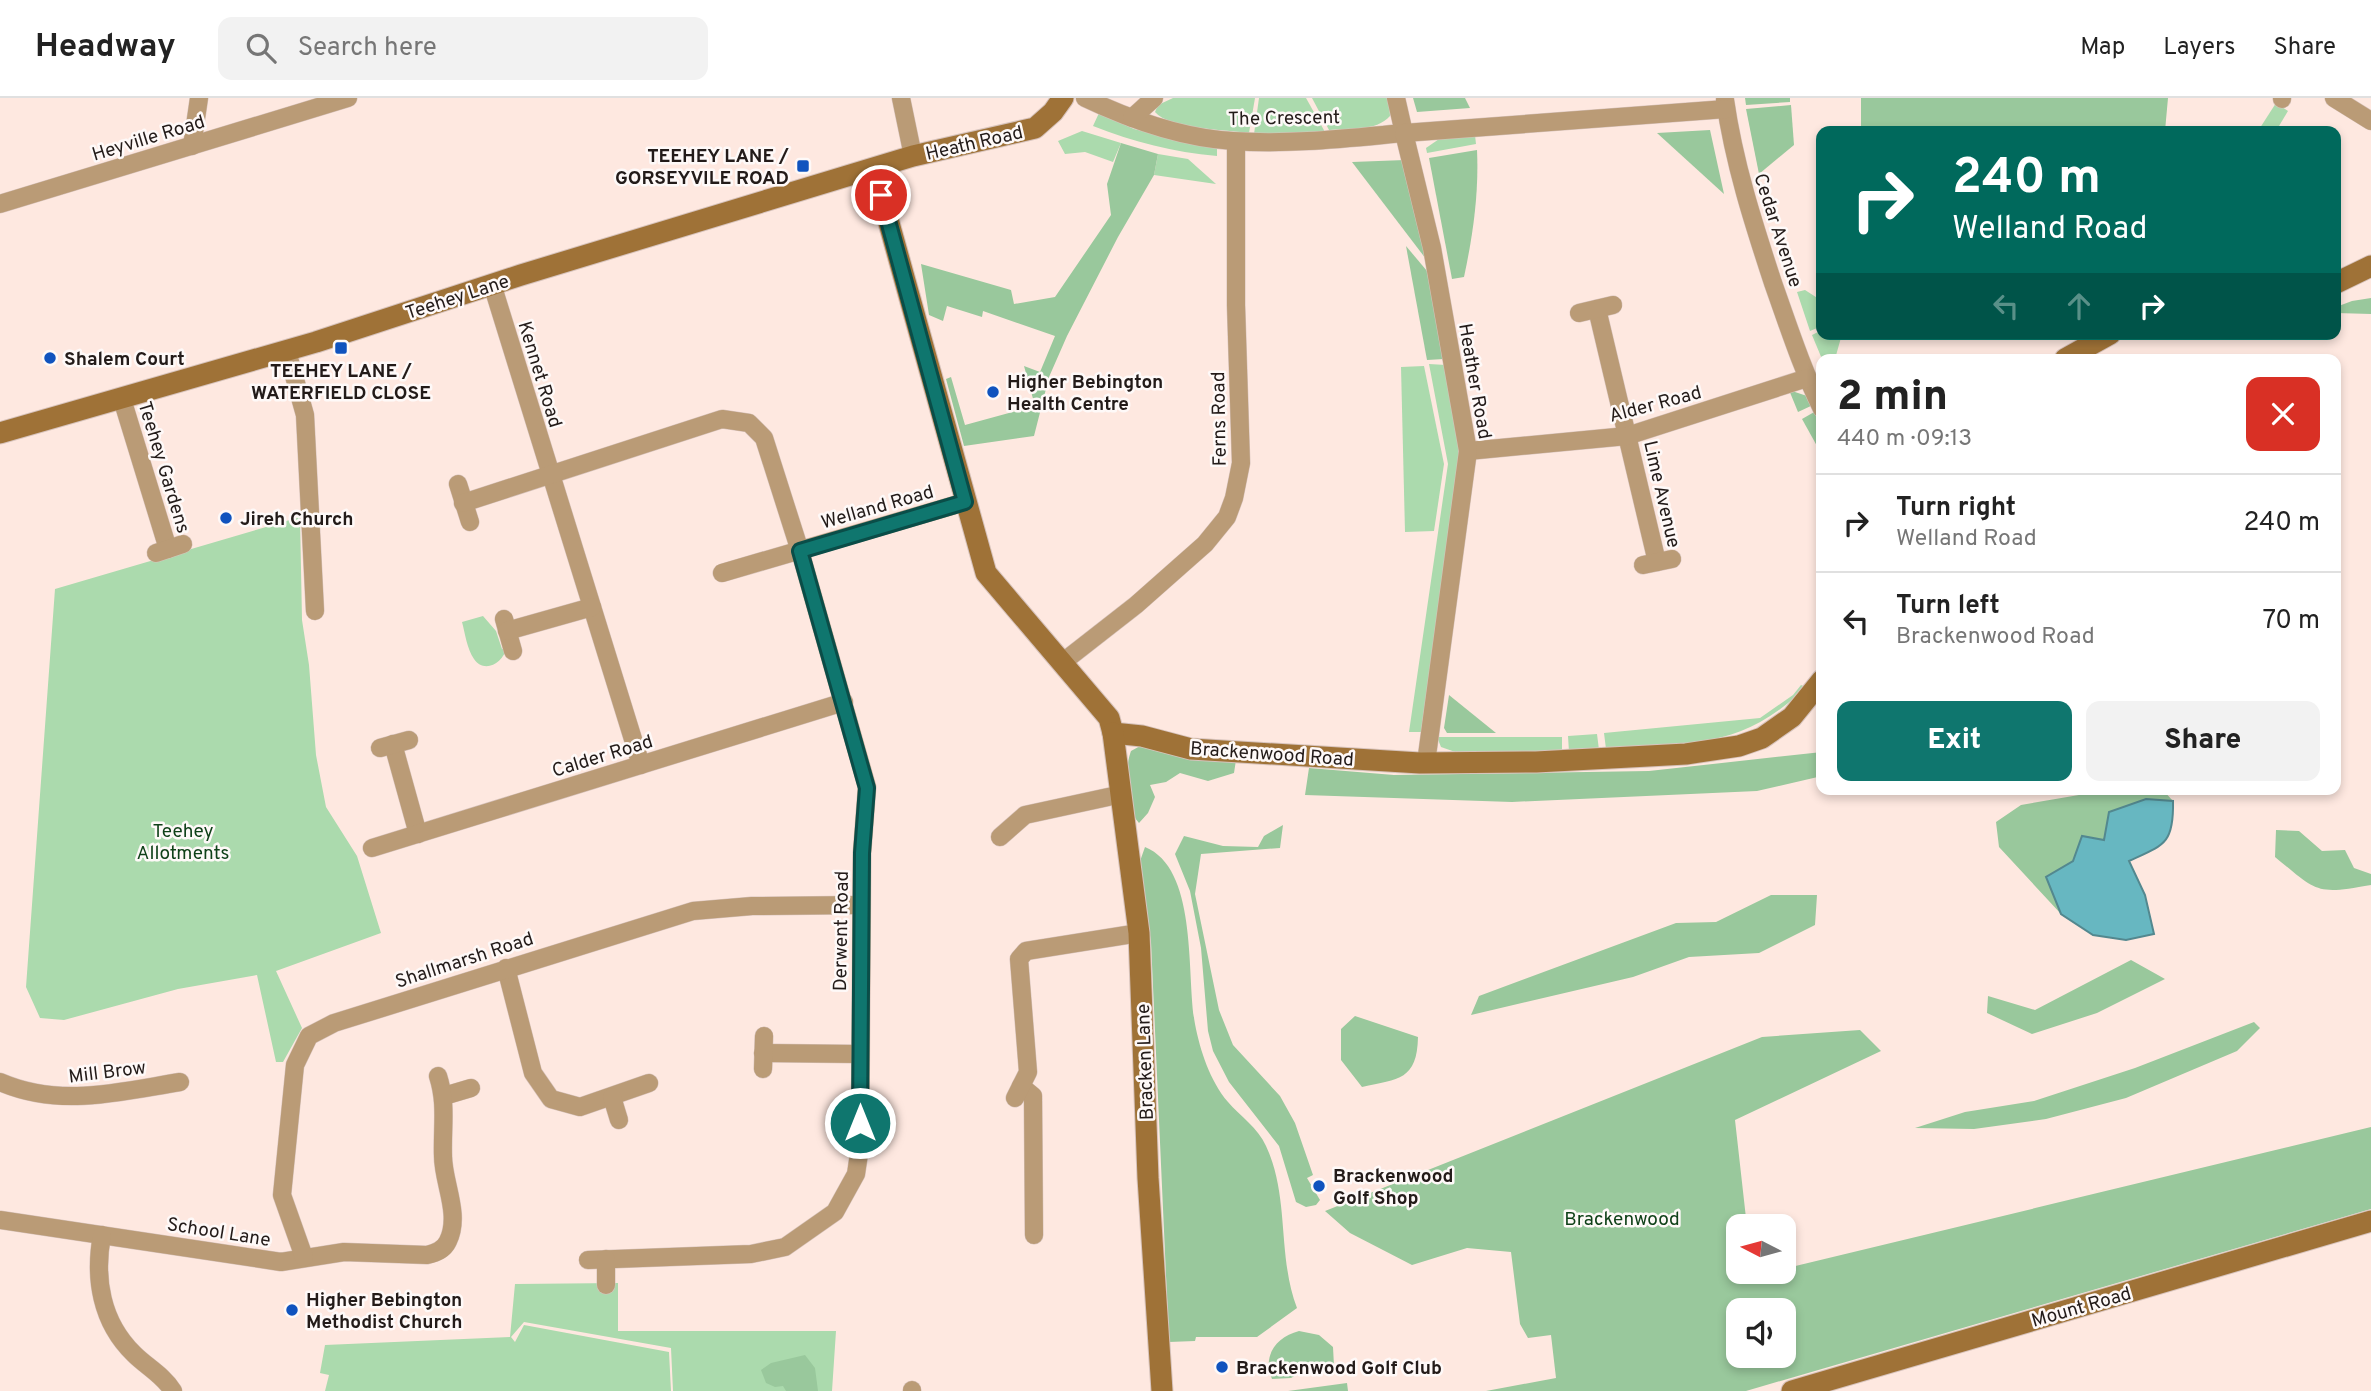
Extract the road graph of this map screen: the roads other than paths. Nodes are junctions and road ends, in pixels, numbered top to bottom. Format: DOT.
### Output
graph roads {
  1 [pos="199,98"];
  2 [pos="348,98"];
  3 [pos="901,98"];
  4 [pos="1063,98"];
  5 [pos="1085,98"];
  6 [pos="1154,98"];
  7 [pos="1396,98"];
  8 [pos="2334,98"];
  9 [pos="1725,103"];
  10 [pos="1132,118"];
  11 [pos="2371,121"];
  12 [pos="1404,133"];
  13 [pos="1236,142"];
  14 [pos="192,146"];
  15 [pos="913,156"];
  16 [pos="874,169"];
  17 [pos="0,204"];
  18 [pos="2371,266"];
  19 [pos="2341,281"];
  20 [pos="492,284"];
  21 [pos="1596,309"];
  22 [pos="2099,340"];
  23 [pos="287,351"];
  24 [pos="2074,354"];
  25 [pos="1807,378"];
  26 [pos="1816,397"];
  27 [pos="122,399"];
  28 [pos="0,433"];
  29 [pos="1627,436"];
  30 [pos="1468,451"];
  31 [pos="550,475"];
  32 [pos="458,484"];
  33 [pos="965,502"];
  34 [pos="463,503"];
  35 [pos="470,522"];
  36 [pos="169,548"];
  37 [pos="800,551"];
  38 [pos="1657,562"];
  39 [pos="722,573"];
  40 [pos="593,607"];
  41 [pos="315,611"];
  42 [pos="513,651"];
  43 [pos="1063,662"];
  44 [pos="1816,687"];
  45 [pos="844,702"];
  46 [pos="1113,733"];
  47 [pos="394,744"];
  48 [pos="1426,763"];
  49 [pos="641,765"];
  50 [pos="1122,794"];
  51 [pos="418,834"];
  52 [pos="1000,837"];
  53 [pos="372,848"];
  54 [pos="861,905"];
  55 [pos="1139,933"];
  56 [pos="506,968"];
  57 [pos="763,1053"];
  58 [pos="860,1054"];
  59 [pos="438,1076"];
  60 [pos="0,1082"];
  61 [pos="180,1082"];
  62 [pos="649,1083"];
  63 [pos="471,1088"];
  64 [pos="444,1096"];
  65 [pos="612,1097"];
  66 [pos="620,1120"];
  67 [pos="0,1220"];
  68 [pos="2371,1221"];
  69 [pos="102,1235"];
  70 [pos="1034,1235"];
  71 [pos="304,1257"];
  72 [pos="606,1285"];
  73 [pos="173,1391"];
  74 [pos="1162,1391"];
  75 [pos="1792,1391"];
  1 -- 14 [label="street"];
  2 -- 14 [label="street, Heyville Road"];
  3 -- 15 [label="street"];
  4 -- 15 [label="street, Heath Road"];
  5 -- 10 [label="street, The Crescent"];
  6 -- 10 [label="street"];
  7 -- 12 [label="street"];
  8 -- 11 [label="street"];
  9 -- 12 [label="street, The Crescent"];
  9 -- 25 [label="street, Cedar Avenue"];
  10 -- 13 [label="street, The Crescent"];
  12 -- 13 [label="street, The Crescent"];
  12 -- 30 [label="street, Heather Road"];
  13 -- 43 [label="street, Ferns Road"];
  14 -- 17 [label="street, Heyville Road"];
  15 -- 16 [label="street, Teehey Lane"];
  16 -- 20 [label="street, Teehey Lane"];
  16 -- 33 [label="street"];
  18 -- 19 [label="street"];
  20 -- 23 [label="street, Teehey Lane"];
  20 -- 31 [label="street, Kennet Road"];
  21 -- 29 [label="street, Lime Avenue"];
  22 -- 24 [label="street"];
  23 -- 27 [label="street, Teehey Lane"];
  23 -- 41 [label="street"];
  25 -- 26 [label="street, Cedar Avenue"];
  25 -- 29 [label="street, Alder Road"];
  27 -- 28 [label="street, Teehey Lane"];
  27 -- 36 [label="street, Teehey Gardens"];
  29 -- 30 [label="street, Alder Road"];
  29 -- 38 [label="street, Lime Avenue"];
  30 -- 48 [label="street, Heather Road"];
  31 -- 34 [label="street"];
  31 -- 37 [label="street, Derwent Road"];
  31 -- 40 [label="street, Kennet Road"];
  32 -- 34 [label="street"];
  33 -- 37 [label="street, Welland Road"];
  33 -- 43 [label="street"];
  34 -- 35 [label="street"];
  37 -- 39 [label="street, Welland Road"];
  37 -- 45 [label="street, Derwent Road"];
  40 -- 42 [label="street"];
  40 -- 49 [label="street, Kennet Road"];
  43 -- 46 [label="street"];
  44 -- 48 [label="street, Brackenwood Road"];
  45 -- 49 [label="street, Calder Road"];
  45 -- 54 [label="street, Derwent Road"];
  46 -- 48 [label="street, Brackenwood Road"];
  46 -- 50 [label="street, Bracken Lane"];
  47 -- 51 [label="street"];
  49 -- 51 [label="street, Calder Road"];
  50 -- 52 [label="street"];
  50 -- 55 [label="street, Bracken Lane"];
  51 -- 53 [label="street, Calder Road"];
  54 -- 56 [label="street, Shallmarsh Road"];
  54 -- 58 [label="street, Derwent Road"];
  55 -- 70 [label="street"];
  55 -- 74 [label="street, Bracken Lane"];
  56 -- 65 [label="street"];
  56 -- 71 [label="street, Shallmarsh Road"];
  57 -- 58 [label="street"];
  58 -- 72 [label="street, Derwent Road"];
  59 -- 64 [label="street, School Lane"];
  60 -- 61 [label="street, Mill Brow"];
  62 -- 65 [label="street"];
  63 -- 64 [label="street"];
  64 -- 71 [label="street, School Lane"];
  65 -- 66 [label="street"];
  67 -- 69 [label="street, School Lane"];
  68 -- 75 [label="street, Mount Road"];
  69 -- 71 [label="street, School Lane"];
  69 -- 73 [label="street"];
}
